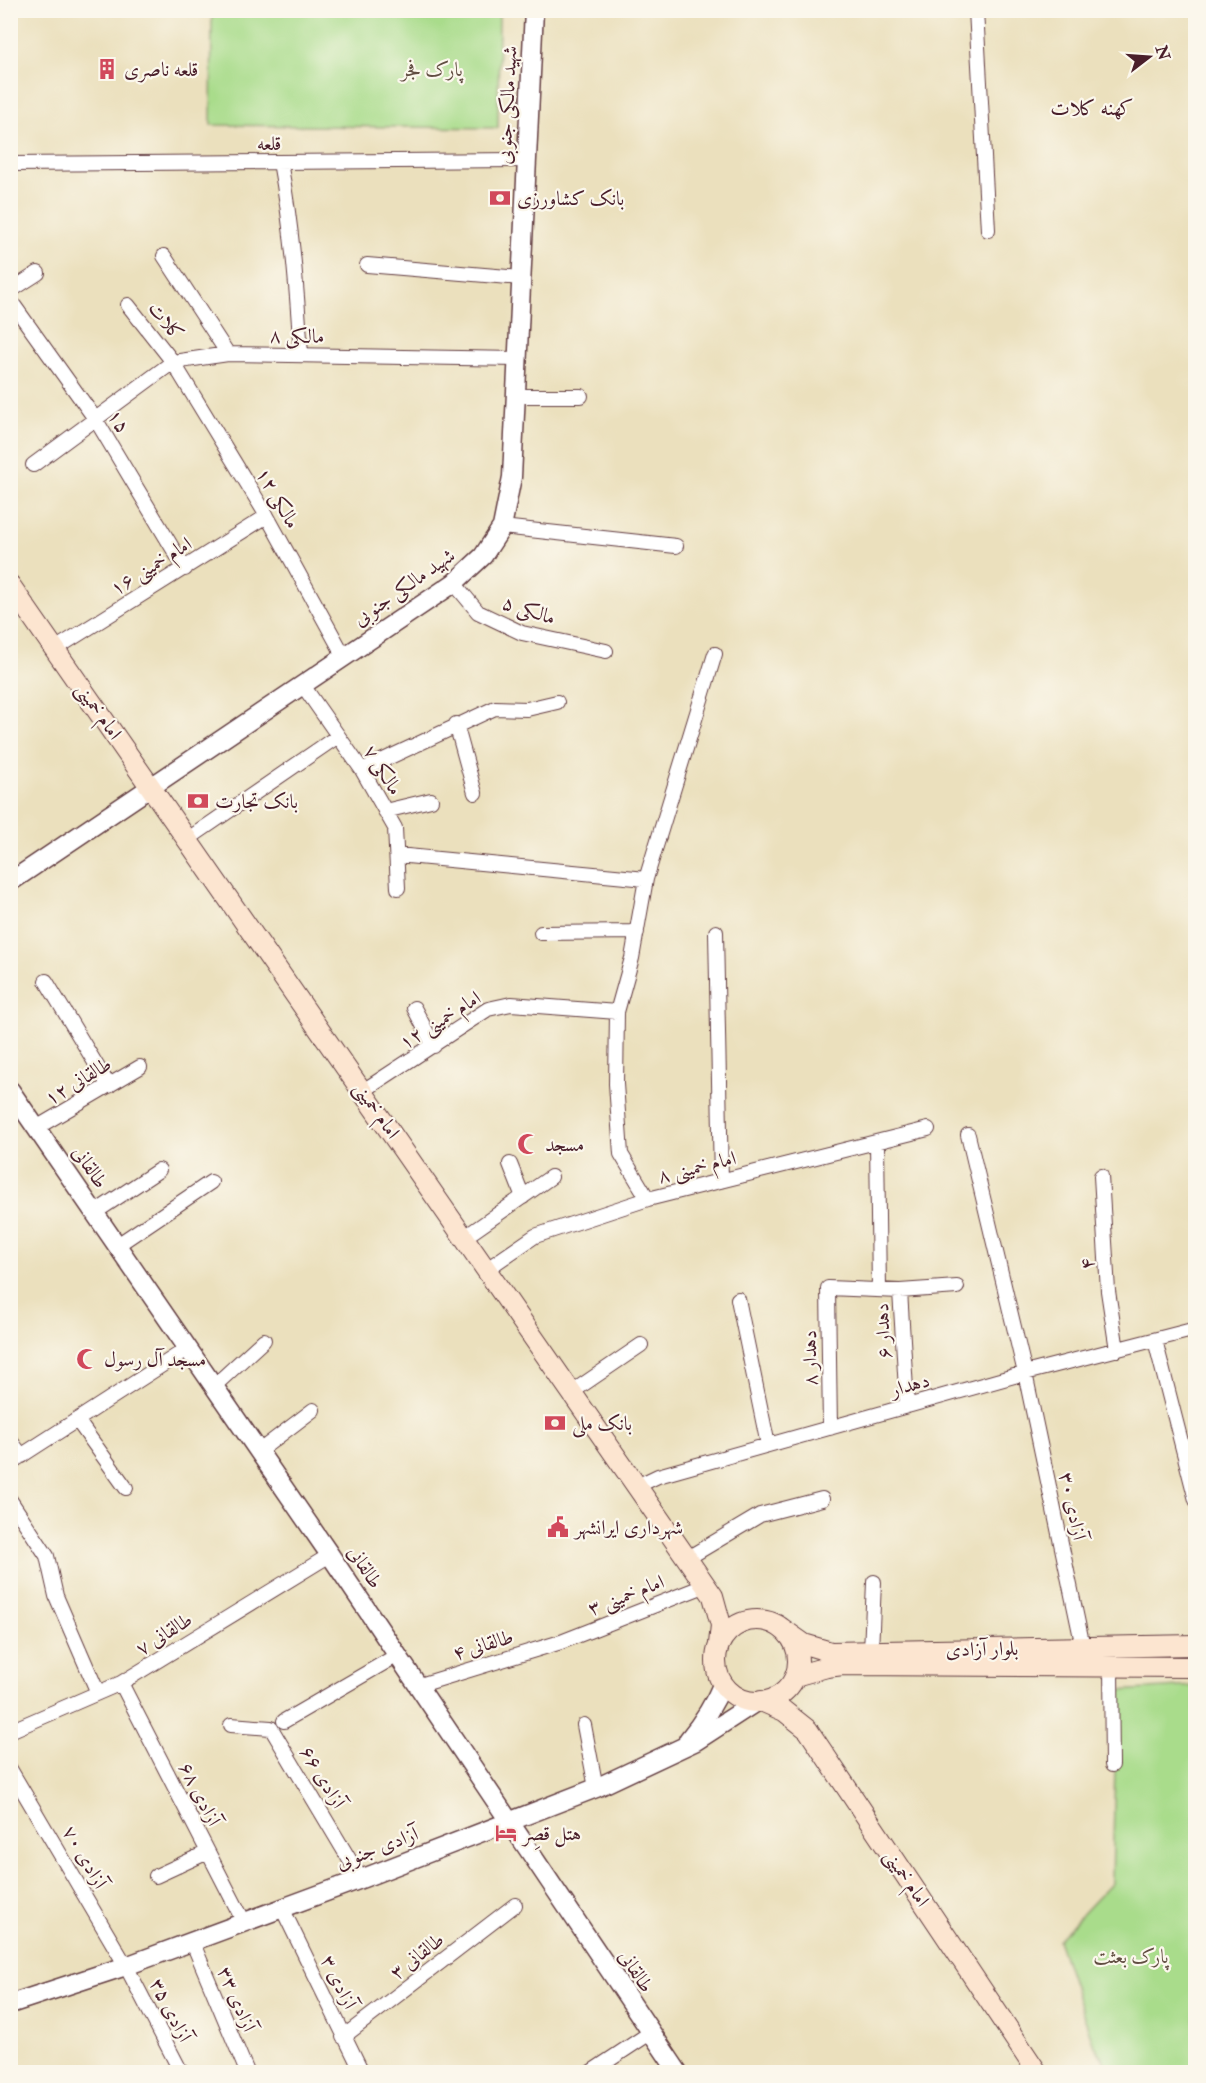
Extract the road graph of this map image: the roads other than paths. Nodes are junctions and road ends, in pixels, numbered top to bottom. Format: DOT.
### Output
graph roads {
  1 [pos="534,10"];
  2 [pos="976,10"];
  3 [pos="527,160"];
  4 [pos="280,162"];
  5 [pos="10,164"];
  6 [pos="988,230"];
  7 [pos="164,256"];
  8 [pos="367,265"];
  9 [pos="38,273"];
  10 [pos="521,278"];
  11 [pos="10,291"];
  12 [pos="10,300"];
  13 [pos="128,305"];
  14 [pos="228,354"];
  15 [pos="301,355"];
  16 [pos="517,359"];
  17 [pos="173,362"];
  18 [pos="516,396"];
  19 [pos="581,396"];
  20 [pos="96,420"];
  21 [pos="33,465"];
  22 [pos="267,516"];
  23 [pos="502,527"];
  24 [pos="675,546"];
  25 [pos="185,568"];
  26 [pos="454,583"];
  27 [pos="10,585"];
  28 [pos="55,649"];
  29 [pos="606,651"];
  30 [pos="715,654"];
  31 [pos="344,656"];
  32 [pos="302,684"];
  33 [pos="557,702"];
  34 [pos="456,724"];
  35 [pos="338,736"];
  36 [pos="362,770"];
  37 [pos="151,786"];
  38 [pos="475,793"];
  39 [pos="431,800"];
  40 [pos="385,811"];
  41 [pos="188,839"];
  42 [pos="397,855"];
  43 [pos="646,879"];
  44 [pos="10,882"];
  45 [pos="398,888"];
  46 [pos="637,932"];
  47 [pos="716,932"];
  48 [pos="541,933"];
  49 [pos="46,981"];
  50 [pos="414,1008"];
  51 [pos="616,1012"];
  52 [pos="434,1046"];
  53 [pos="140,1067"];
  54 [pos="109,1086"];
  55 [pos="10,1090"];
  56 [pos="363,1091"];
  57 [pos="36,1128"];
  58 [pos="928,1129"];
  59 [pos="968,1135"];
  60 [pos="877,1142"];
  61 [pos="510,1164"];
  62 [pos="159,1170"];
  63 [pos="1101,1176"];
  64 [pos="551,1177"];
  65 [pos="721,1181"];
  66 [pos="211,1182"];
  67 [pos="523,1197"];
  68 [pos="648,1199"];
  69 [pos="94,1213"];
  70 [pos="465,1237"];
  71 [pos="116,1245"];
  72 [pos="487,1269"];
  73 [pos="957,1287"];
  74 [pos="879,1290"];
  75 [pos="900,1291"];
  76 [pos="738,1299"];
  77 [pos="1196,1329"];
  78 [pos="264,1340"];
  79 [pos="1155,1340"];
  80 [pos="641,1345"];
  81 [pos="187,1349"];
  82 [pos="1117,1350"];
  83 [pos="1025,1373"];
  84 [pos="213,1387"];
  85 [pos="572,1392"];
  86 [pos="907,1406"];
  87 [pos="313,1410"];
  88 [pos="77,1420"];
  89 [pos="830,1428"];
  90 [pos="10,1440"];
  91 [pos="768,1445"];
  92 [pos="258,1452"];
  93 [pos="16,1460"];
  94 [pos="637,1486"];
  95 [pos="126,1488"];
  96 [pos="822,1499"];
  97 [pos="10,1500"];
  98 [pos="1196,1500"];
  99 [pos="330,1555"];
  100 [pos="686,1559"];
  101 [pos="874,1582"];
  102 [pos="709,1591"];
  103 [pos="770,1622"];
  104 [pos="561,1642"];
  105 [pos="720,1644"];
  106 [pos="1196,1645"];
  107 [pos="1083,1647"];
  108 [pos="871,1651"];
  109 [pos="396,1656"];
  110 [pos="1110,1667"];
  111 [pos="1196,1667"];
  112 [pos="792,1681"];
  113 [pos="121,1683"];
  114 [pos="723,1683"];
  115 [pos="417,1686"];
  116 [pos="98,1693"];
  117 [pos="759,1701"];
  118 [pos="284,1721"];
  119 [pos="231,1725"];
  120 [pos="584,1725"];
  121 [pos="808,1730"];
  122 [pos="10,1731"];
  123 [pos="681,1748"];
  124 [pos="1112,1765"];
  125 [pos="10,1769"];
  126 [pos="596,1788"];
  127 [pos="508,1821"];
  128 [pos="208,1852"];
  129 [pos="156,1876"];
  130 [pos="361,1879"];
  131 [pos="515,1905"];
  132 [pos="282,1908"];
  133 [pos="244,1922"];
  134 [pos="192,1941"];
  135 [pos="126,1966"];
  136 [pos="10,2004"];
  137 [pos="650,2033"];
  138 [pos="343,2037"];
  139 [pos="181,2073"];
  140 [pos="247,2073"];
  141 [pos="362,2073"];
  142 [pos="591,2073"];
  143 [pos="678,2073"];
  144 [pos="1037,2073"];
  1 -- 3 [label="street, شهید مالکی جنوبی"];
  2 -- 6 [label="street"];
  3 -- 4 [label="street, قلعه"];
  3 -- 10 [label="street, شهید مالکی جنوبی"];
  4 -- 5 [label="street, قلعه"];
  4 -- 15 [label="street"];
  7 -- 14 [label="street"];
  8 -- 10 [label="street"];
  9 -- 11 [label="street"];
  10 -- 16 [label="street, شهید مالکی جنوبی"];
  12 -- 20 [label="street, ۱۵"];
  13 -- 17 [label="street, کلات"];
  14 -- 15 [label="street, مالکی ۸"];
  14 -- 17 [label="street, مالکی ۸"];
  15 -- 16 [label="street, مالکی ۸"];
  16 -- 18 [label="street, شهید مالکی جنوبی"];
  17 -- 20 [label="street, مالکی ۸"];
  17 -- 22 [label="street, مالکی ۱۲"];
  18 -- 19 [label="street"];
  18 -- 23 [label="street, شهید مالکی جنوبی"];
  20 -- 21 [label="street, مالکی ۸"];
  20 -- 25 [label="street, ۱۵"];
  22 -- 25 [label="street, امام خمینی ۱۶"];
  22 -- 31 [label="street, مالکی ۱۲"];
  23 -- 24 [label="street"];
  23 -- 26 [label="street, شهید مالکی جنوبی"];
  25 -- 28 [label="street, امام خمینی ۱۶"];
  26 -- 29 [label="street, مالکی ۵"];
  26 -- 31 [label="street, شهید مالکی جنوبی"];
  27 -- 28 [label="main road, امام خمینی"];
  28 -- 37 [label="main road, امام خمینی"];
  30 -- 43 [label="street"];
  31 -- 32 [label="street, شهید مالکی جنوبی"];
  32 -- 35 [label="street, مالکی ۷"];
  32 -- 37 [label="street, شهید مالکی جنوبی"];
  33 -- 34 [label="street"];
  34 -- 36 [label="street"];
  34 -- 38 [label="street"];
  35 -- 36 [label="street, مالکی ۷"];
  35 -- 41 [label="street"];
  36 -- 40 [label="street, مالکی ۷"];
  37 -- 41 [label="main road, امام خمینی"];
  37 -- 44 [label="street, شهید مالکی جنوبی"];
  39 -- 40 [label="street"];
  40 -- 42 [label="street, مالکی ۷"];
  41 -- 56 [label="main road, امام خمینی"];
  42 -- 43 [label="street"];
  42 -- 45 [label="street, مالکی ۷"];
  43 -- 46 [label="street"];
  46 -- 48 [label="street"];
  46 -- 51 [label="street"];
  47 -- 65 [label="street"];
  49 -- 54 [label="street"];
  50 -- 52 [label="street"];
  51 -- 52 [label="street, امام خمینی ۱۲"];
  51 -- 68 [label="street"];
  52 -- 56 [label="street, امام خمینی ۱۲"];
  53 -- 54 [label="street, طالقانی ۱۲"];
  54 -- 57 [label="street, طالقانی ۱۲"];
  55 -- 57 [label="street, طالقانی"];
  56 -- 70 [label="main road, امام خمینی"];
  57 -- 69 [label="street, طالقانی"];
  58 -- 60 [label="street, امام خمینی ۸"];
  59 -- 83 [label="street, آزادی ۳۰"];
  60 -- 65 [label="street, امام خمینی ۸"];
  60 -- 74 [label="street"];
  61 -- 67 [label="street"];
  62 -- 69 [label="street"];
  63 -- 82 [label="street, ۴"];
  64 -- 67 [label="street"];
  65 -- 68 [label="street, امام خمینی ۸"];
  66 -- 71 [label="street"];
  67 -- 70 [label="street"];
  68 -- 72 [label="street, امام خمینی ۸"];
  69 -- 71 [label="street, طالقانی"];
  70 -- 72 [label="main road, امام خمینی"];
  71 -- 81 [label="street, طالقانی"];
  72 -- 85 [label="main road, امام خمینی"];
  73 -- 75 [label="street"];
  74 -- 75 [label="street"];
  74 -- 89 [label="street, دهدار ۸"];
  75 -- 86 [label="street, دهدار ۶"];
  76 -- 91 [label="street"];
  77 -- 79 [label="street, دهدار"];
  78 -- 84 [label="street"];
  79 -- 82 [label="street, دهدار"];
  79 -- 98 [label="street"];
  80 -- 85 [label="street"];
  81 -- 84 [label="street, طالقانی"];
  81 -- 88 [label="street"];
  82 -- 83 [label="street, دهدار"];
  83 -- 86 [label="street, دهدار"];
  83 -- 107 [label="street, آزادی ۳۰"];
  84 -- 92 [label="street, طالقانی"];
  85 -- 94 [label="main road, امام خمینی"];
  86 -- 89 [label="street, دهدار"];
  87 -- 92 [label="street"];
  88 -- 93 [label="street"];
  88 -- 95 [label="street"];
  89 -- 91 [label="street, دهدار"];
  90 -- 93 [label="street"];
  91 -- 94 [label="street, دهدار"];
  92 -- 99 [label="street, طالقانی"];
  94 -- 100 [label="main road, امام خمینی"];
  96 -- 100 [label="street"];
  97 -- 116 [label="street"];
  99 -- 109 [label="street, طالقانی"];
  99 -- 113 [label="street, طالقانی ۷"];
  100 -- 102 [label="main road, امام خمینی"];
  101 -- 108 [label="street"];
  102 -- 103 [label="main road, بلوار آزادی"];
  102 -- 104 [label="street, امام خمینی ۳"];
  102 -- 105 [label="main road, امام خمینی"];
  103 -- 105 [label="main road"];
  103 -- 108 [label="main road, بلوار آزادی"];
  103 -- 112 [label="main road"];
  104 -- 115 [label="street, طالقانی ۴"];
  105 -- 114 [label="main road, امام خمینی"];
  106 -- 107 [label="main road, بلوار آزادی"];
  107 -- 108 [label="main road, بلوار آزادی"];
  109 -- 115 [label="street, طالقانی"];
  109 -- 118 [label="street"];
  110 -- 111 [label="main road, بلوار آزادی"];
  110 -- 112 [label="main road, بلوار آزادی"];
  110 -- 124 [label="street"];
  112 -- 117 [label="main road, بلوار آزادی"];
  112 -- 121 [label="main road"];
  113 -- 116 [label="street, طالقانی ۷"];
  113 -- 128 [label="street, آزادی ۶۸"];
  114 -- 117 [label="main road, امام خمینی"];
  114 -- 123 [label="street, آزادی جنوبی"];
  115 -- 127 [label="street, طالقانی"];
  116 -- 122 [label="street, طالقانی ۷"];
  117 -- 121 [label="main road, امام خمینی"];
  117 -- 123 [label="street"];
  119 -- 130 [label="street, آزادی ۶۶"];
  120 -- 126 [label="street"];
  121 -- 144 [label="main road, امام خمینی"];
  123 -- 126 [label="street, آزادی جنوبی"];
  125 -- 135 [label="street, آزادی ۷۰"];
  126 -- 127 [label="street, آزادی جنوبی"];
  127 -- 130 [label="street, آزادی جنوبی"];
  127 -- 137 [label="street, طالقانی"];
  128 -- 129 [label="street"];
  128 -- 133 [label="street, آزادی ۶۸"];
  130 -- 132 [label="street, آزادی جنوبی"];
  131 -- 138 [label="street, طالقانی ۳"];
  132 -- 133 [label="street, آزادی جنوبی"];
  132 -- 138 [label="street, آزادی ۳"];
  133 -- 134 [label="street, آزادی جنوبی"];
  134 -- 135 [label="street, آزادی جنوبی"];
  134 -- 140 [label="street, آزادی ۳۳"];
  135 -- 136 [label="street, آزادی جنوبی"];
  135 -- 139 [label="street, آزادی ۳۵"];
  137 -- 142 [label="street"];
  137 -- 143 [label="street, طالقانی"];
  138 -- 141 [label="street, آزادی ۳"];
}
